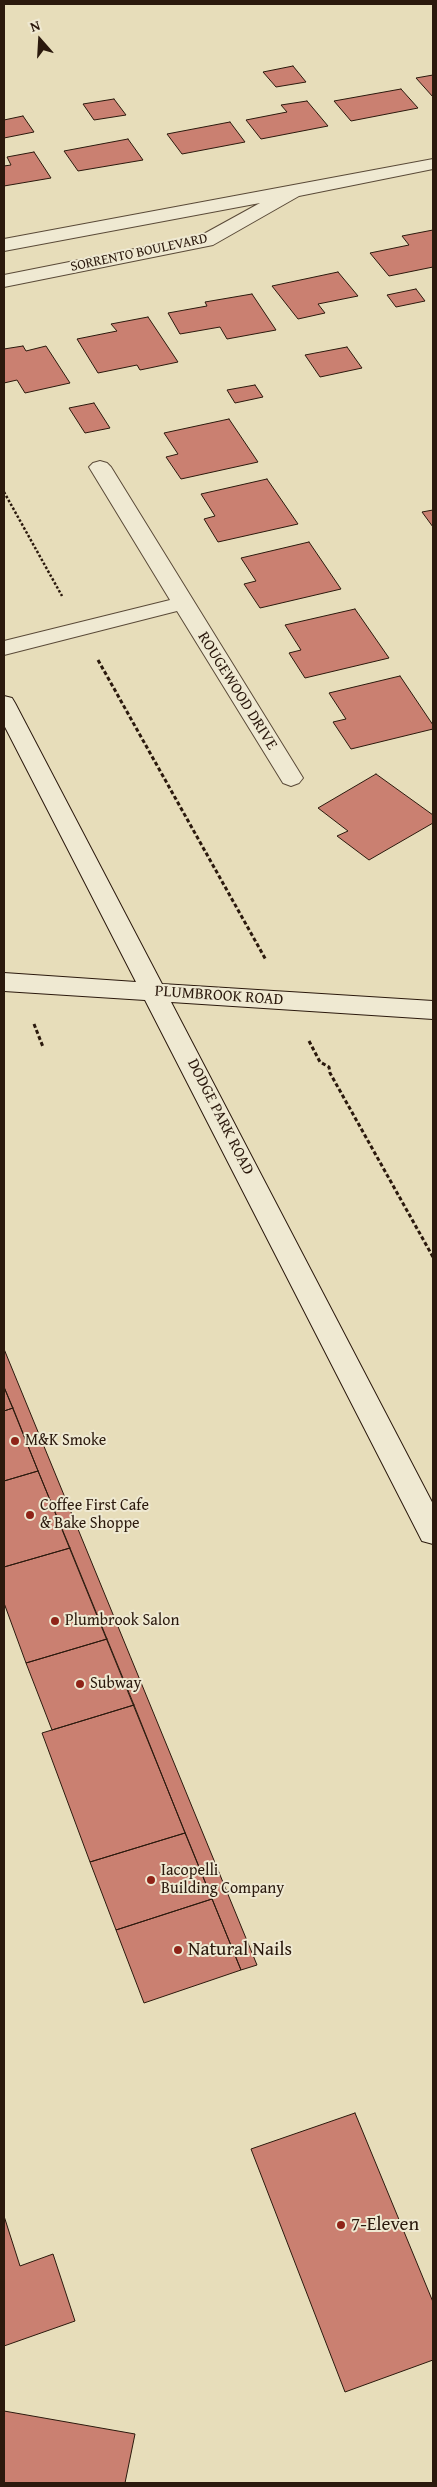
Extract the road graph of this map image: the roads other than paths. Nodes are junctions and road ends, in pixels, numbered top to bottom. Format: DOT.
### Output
graph roads {
  1 [pos="433,164"];
  2 [pos="293,192"];
  3 [pos="4,245"];
  4 [pos="4,280"];
  5 [pos="100,467"];
  6 [pos="184,603"];
  7 [pos="4,648"];
  8 [pos="4,703"];
  9 [pos="291,778"];
  10 [pos="4,982"];
  11 [pos="154,992"];
  12 [pos="433,1010"];
  13 [pos="433,1532"];
  1 -- 2 [label="street, SORRENTO BOULEVARD"];
  2 -- 3 [label="street, SORRENTO BOULEVARD"];
  2 -- 4 [label="street, SORRENTO BOULEVARD"];
  5 -- 6 [label="street, ROUGEWOOD DRIVE"];
  6 -- 7 [label="street"];
  6 -- 9 [label="street, ROUGEWOOD DRIVE"];
  8 -- 11 [label="street, DODGE PARK ROAD"];
  10 -- 11 [label="street, PLUMBROOK ROAD"];
  11 -- 12 [label="street, PLUMBROOK ROAD"];
  11 -- 13 [label="street, DODGE PARK ROAD"];
}
